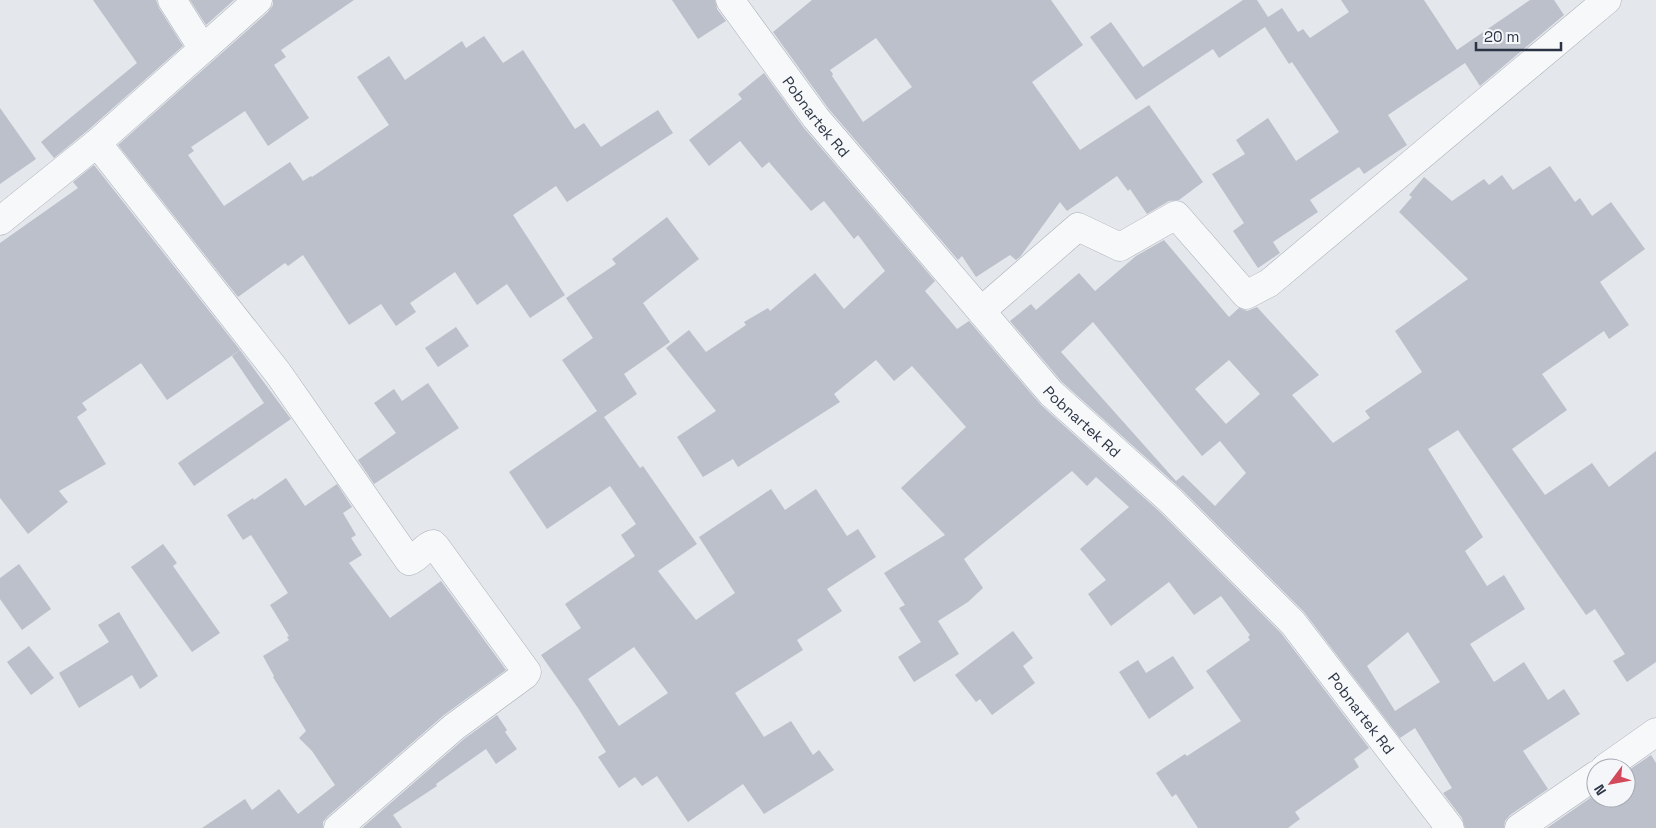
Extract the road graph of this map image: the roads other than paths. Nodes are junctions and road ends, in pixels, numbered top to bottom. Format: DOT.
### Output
graph roads {
  1 [pos="172,0"];
  2 [pos="258,0"];
  3 [pos="730,0"];
  4 [pos="1607,0"];
  5 [pos="203,49"];
  6 [pos="97,143"];
  7 [pos="0,221"];
  8 [pos="981,311"];
  9 [pos="1656,732"];
  10 [pos="1619,758"];
  11 [pos="1586,781"];
  12 [pos="338,828"];
  13 [pos="1450,828"];
  14 [pos="1520,828"];
  1 -- 5 [label="street"];
  2 -- 5 [label="street"];
  3 -- 8 [label="street, Pobnartek Rd"];
  4 -- 8 [label="street"];
  5 -- 6 [label="street"];
  6 -- 7 [label="street"];
  6 -- 12 [label="street"];
  8 -- 13 [label="street, Pobnartek Rd"];
  9 -- 10 [label="street"];
  11 -- 14 [label="street"];
}
